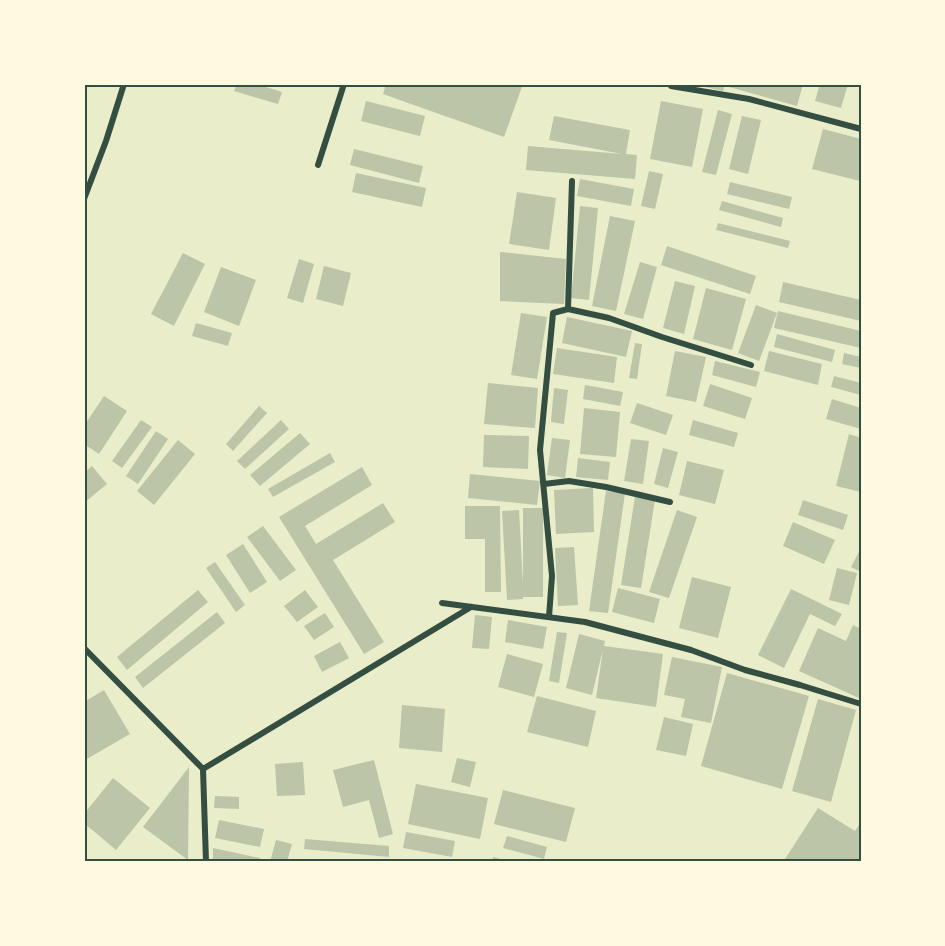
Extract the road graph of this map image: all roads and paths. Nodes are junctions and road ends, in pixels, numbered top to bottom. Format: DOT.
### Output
graph roads {
  1 [pos="124,84"];
  2 [pos="344,84"];
  3 [pos="671,86"];
  4 [pos="861,129"];
  5 [pos="318,165"];
  6 [pos="572,181"];
  7 [pos="84,199"];
  8 [pos="568,309"];
  9 [pos="751,365"];
  10 [pos="544,484"];
  11 [pos="670,502"];
  12 [pos="442,603"];
  13 [pos="471,607"];
  14 [pos="549,617"];
  15 [pos="84,648"];
  16 [pos="861,704"];
  17 [pos="202,769"];
  18 [pos="206,862"];
  1 -- 7 [label="street"];
  2 -- 5 [label="street"];
  3 -- 4 [label="street"];
  6 -- 8 [label="street"];
  8 -- 9 [label="street"];
  8 -- 10 [label="street"];
  10 -- 11 [label="street"];
  10 -- 14 [label="street"];
  12 -- 13 [label="street"];
  13 -- 14 [label="street"];
  13 -- 17 [label="street"];
  14 -- 16 [label="street"];
  15 -- 17 [label="street"];
  17 -- 18 [label="street"];
}
